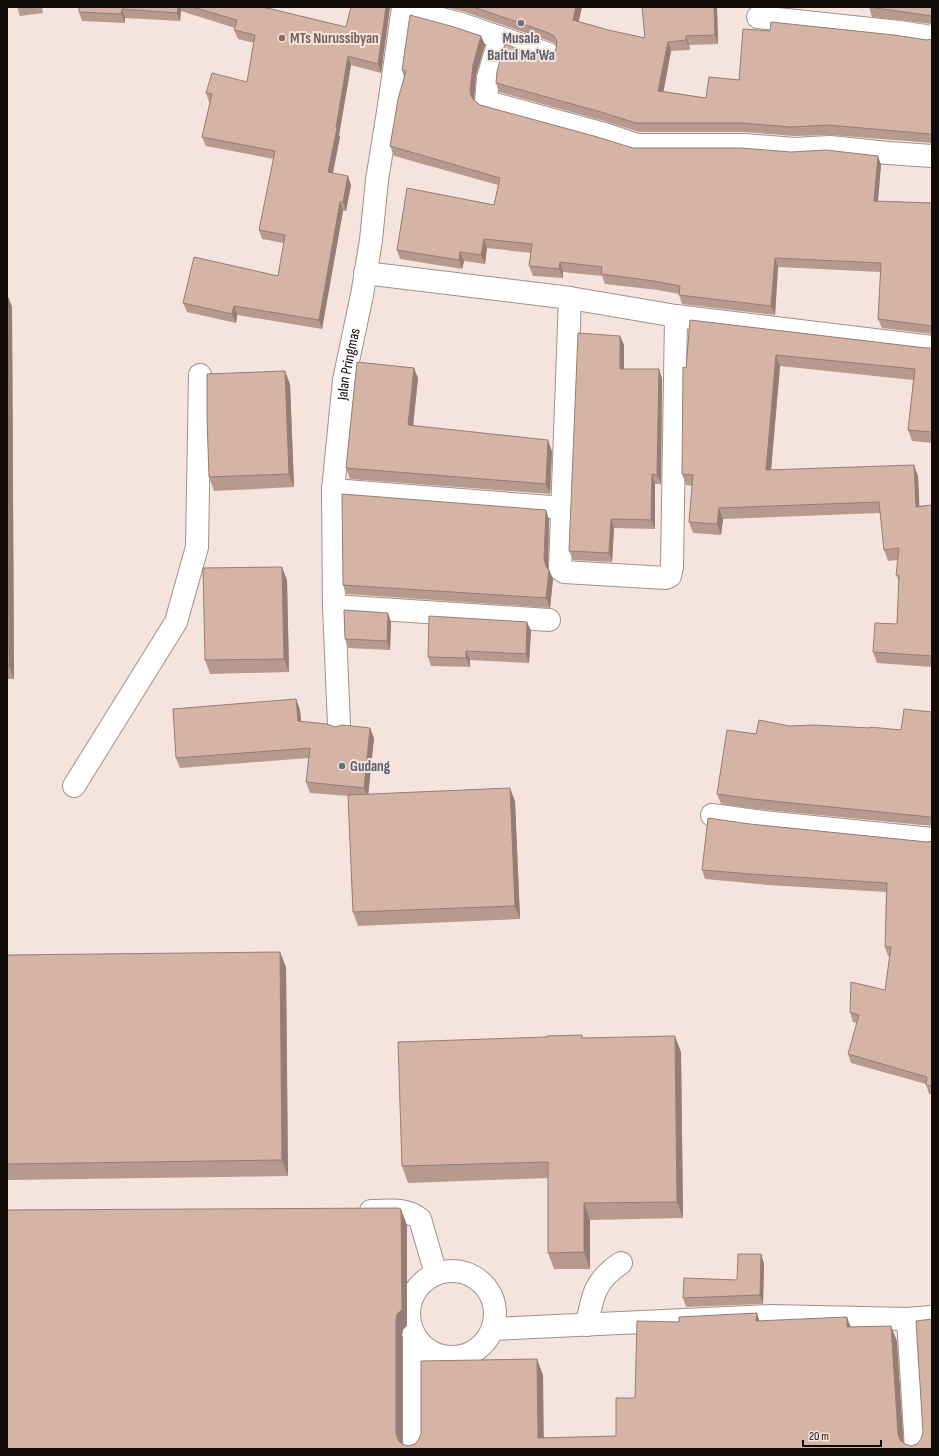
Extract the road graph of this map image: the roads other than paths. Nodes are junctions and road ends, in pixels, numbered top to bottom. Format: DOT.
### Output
graph roads {
  1 [pos="403,8"];
  2 [pos="758,17"];
  3 [pos="932,37"];
  4 [pos="500,38"];
  5 [pos="548,54"];
  6 [pos="932,156"];
  7 [pos="366,273"];
  8 [pos="570,298"];
  9 [pos="676,316"];
  10 [pos="932,347"];
  11 [pos="200,375"];
  12 [pos="332,490"];
  13 [pos="563,508"];
  14 [pos="334,606"];
  15 [pos="549,620"];
  16 [pos="339,725"];
  17 [pos="74,786"];
  18 [pos="712,815"];
  19 [pos="932,839"];
  20 [pos="355,1211"];
  21 [pos="621,1263"];
  22 [pos="436,1274"];
  23 [pos="932,1317"];
  24 [pos="908,1319"];
  25 [pos="587,1325"];
  26 [pos="493,1329"];
  27 [pos="414,1336"];
  28 [pos="414,1449"];
  29 [pos="916,1449"];
  1 -- 4 [label="street"];
  1 -- 7 [label="street, Jalan Pringmas"];
  2 -- 3 [label="street"];
  4 -- 5 [label="street"];
  4 -- 6 [label="street"];
  7 -- 8 [label="street"];
  7 -- 12 [label="street, Jalan Pringmas"];
  8 -- 9 [label="street"];
  8 -- 13 [label="street"];
  9 -- 10 [label="street"];
  9 -- 13 [label="street"];
  11 -- 17 [label="street"];
  12 -- 13 [label="street"];
  12 -- 14 [label="street, Jalan Pringmas"];
  14 -- 15 [label="street"];
  14 -- 16 [label="street, Jalan Pringmas"];
  18 -- 19 [label="street"];
  20 -- 22 [label="street"];
  21 -- 25 [label="street"];
  22 -- 26 [label="street"];
  22 -- 27 [label="street"];
  23 -- 24 [label="street"];
  24 -- 25 [label="street"];
  24 -- 29 [label="street"];
  25 -- 26 [label="street"];
  26 -- 27 [label="street"];
  27 -- 28 [label="street"];
}
